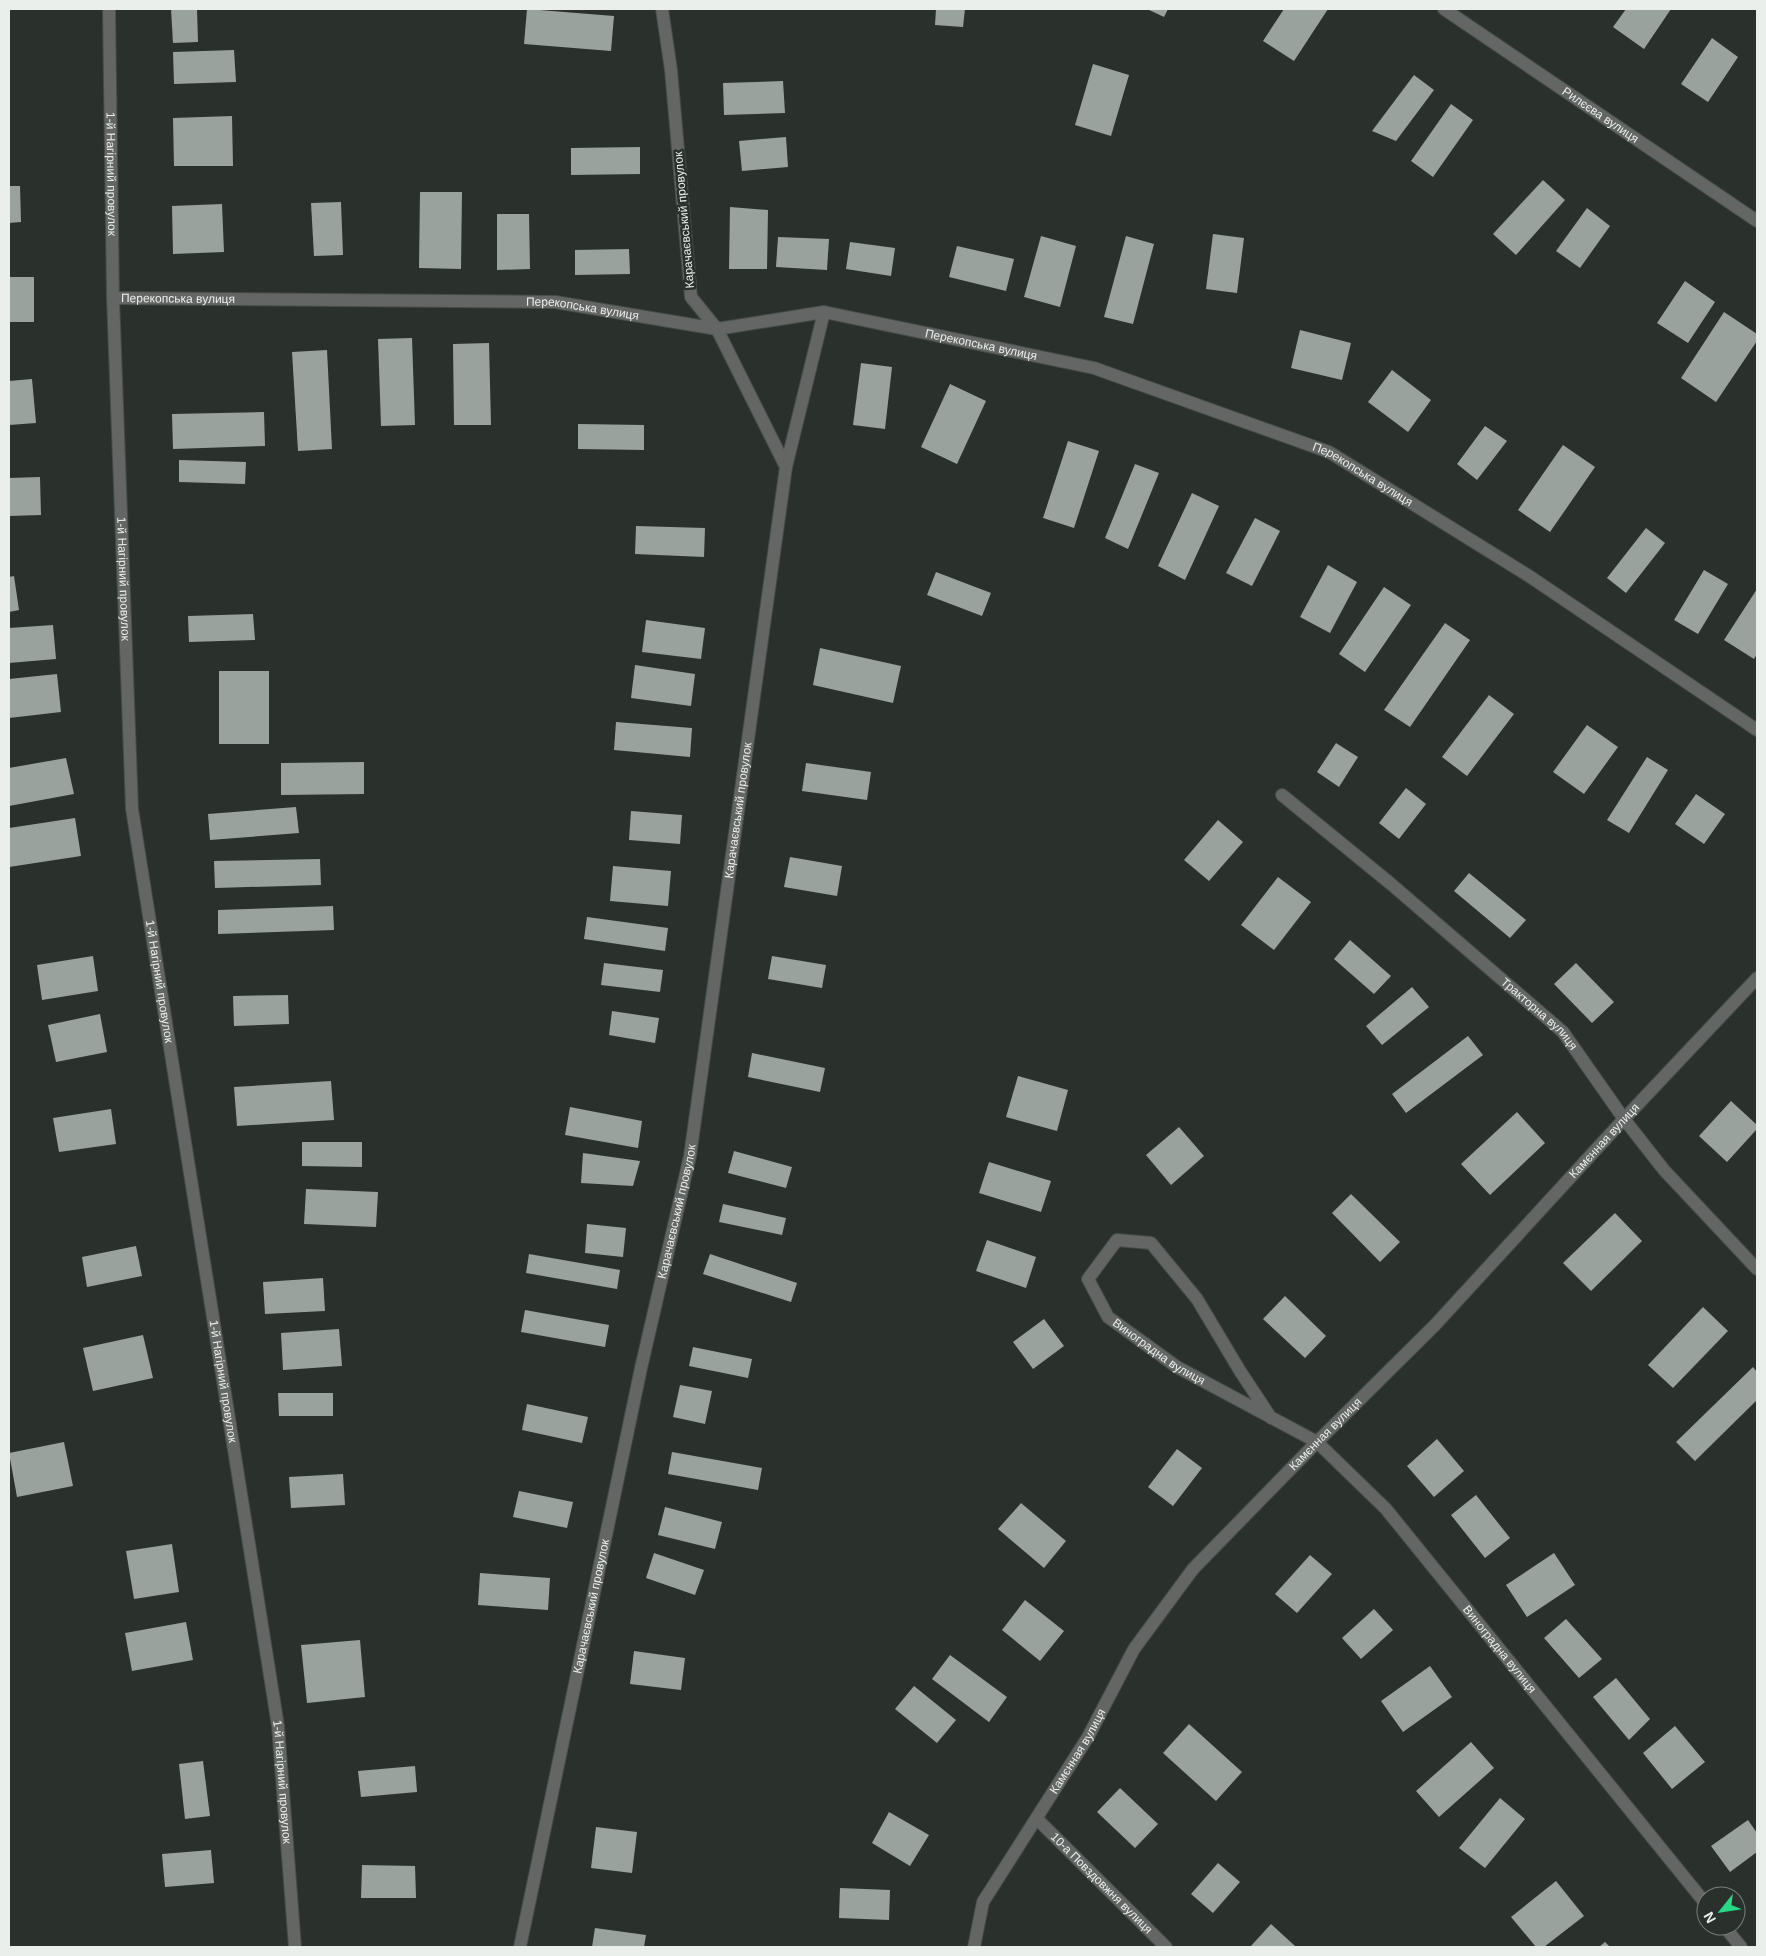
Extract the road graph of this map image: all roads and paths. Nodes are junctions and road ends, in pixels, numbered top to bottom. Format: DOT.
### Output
graph roads {
  1 [pos="109,9"];
  2 [pos="662,9"];
  3 [pos="1444,9"];
  4 [pos="1757,221"];
  5 [pos="113,298"];
  6 [pos="824,312"];
  7 [pos="717,329"];
  8 [pos="786,468"];
  9 [pos="1757,730"];
  10 [pos="1282,795"];
  11 [pos="1757,978"];
  12 [pos="1624,1119"];
  13 [pos="1757,1269"];
  14 [pos="1271,1418"];
  15 [pos="1317,1442"];
  16 [pos="1037,1819"];
  17 [pos="1696,1892"];
  18 [pos="1732,1936"];
  19 [pos="295,1947"];
  20 [pos="520,1947"];
  21 [pos="974,1947"];
  22 [pos="1166,1947"];
  23 [pos="1741,1947"];
  1 -- 5 [label="street, 1-й Нагірний провулок"];
  2 -- 7 [label="street, Карачаєвський провулок"];
  3 -- 4 [label="street, Рилєєва вулиця"];
  5 -- 7 [label="street, Перекопська вулиця"];
  5 -- 19 [label="street, 1-й Нагірний провулок"];
  6 -- 7 [label="street, Перекопська вулиця"];
  6 -- 8 [label="street, Карачаєвський провулок"];
  6 -- 9 [label="street, Перекопська вулиця"];
  7 -- 8 [label="street, Карачаєвський провулок"];
  8 -- 20 [label="street, Карачаєвський провулок"];
  10 -- 12 [label="street, Тракторна вулиця"];
  11 -- 12 [label="street, Камєнная вулиця"];
  12 -- 13 [label="street, Тракторна вулиця"];
  12 -- 15 [label="street, Камєнная вулиця"];
  14 -- 14 [label="street, Виноградна вулиця"];
  14 -- 15 [label="street, Виноградна вулиця"];
  15 -- 16 [label="street, Камєнная вулиця"];
  15 -- 17 [label="street, Виноградна вулиця"];
  16 -- 21 [label="street, Камєнная вулиця"];
  16 -- 22 [label="street, 10-а Повздовжня вулиця"];
  18 -- 23 [label="street"];
}
